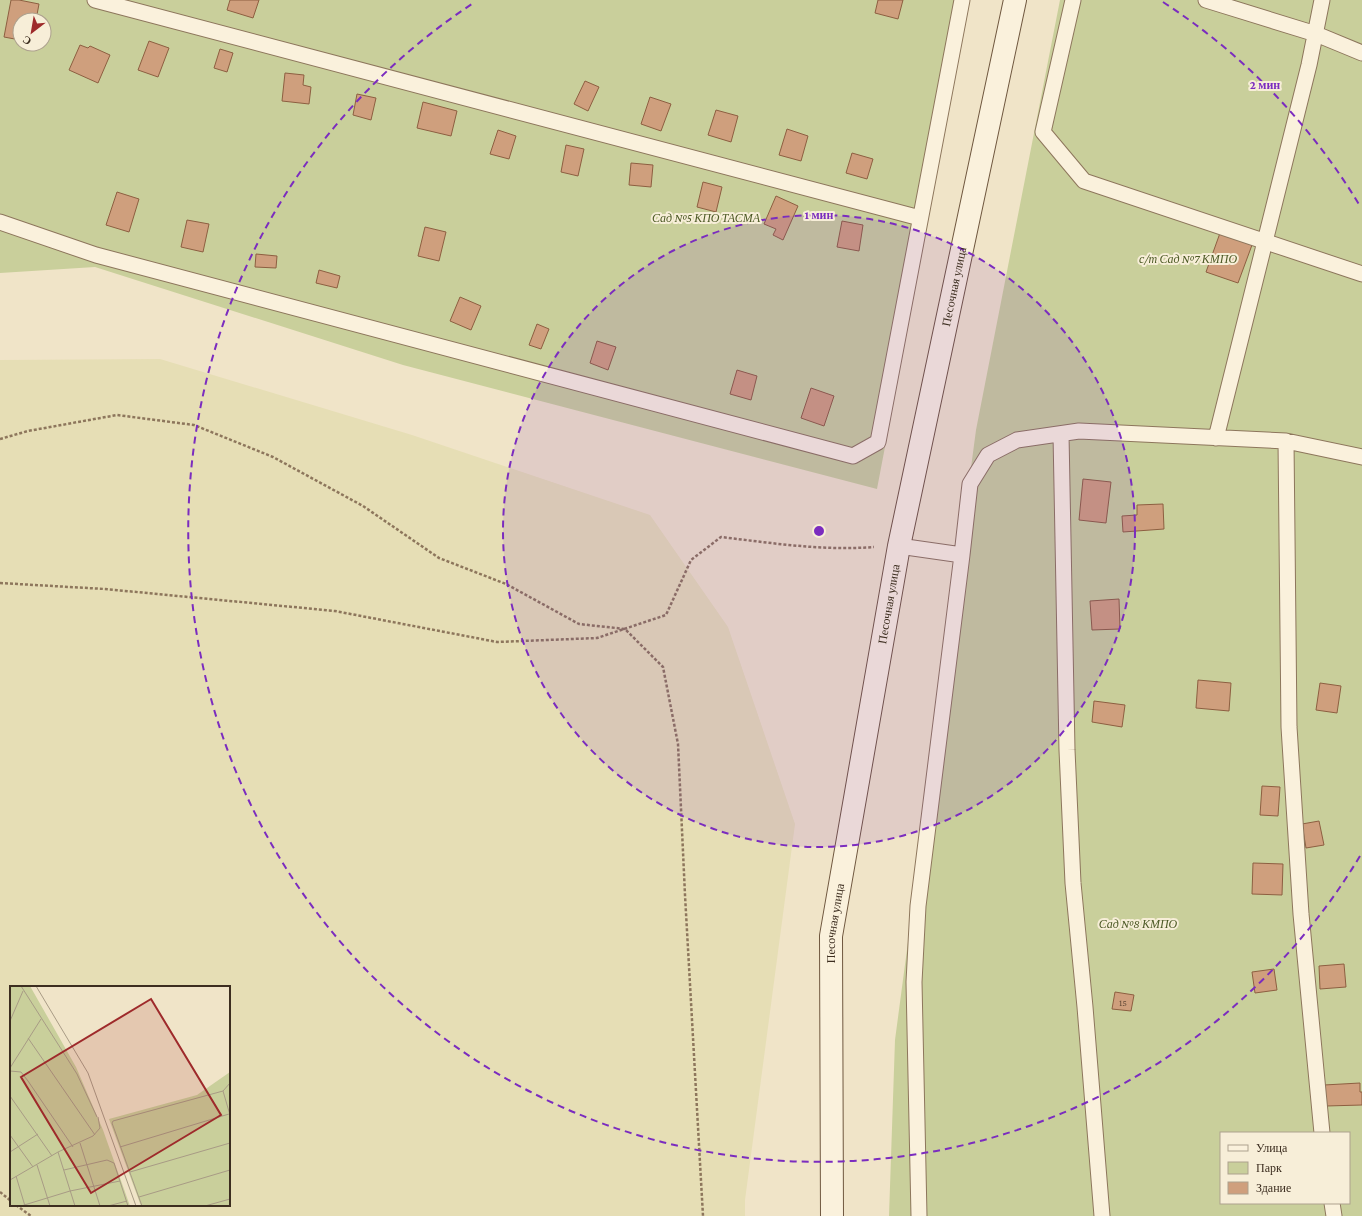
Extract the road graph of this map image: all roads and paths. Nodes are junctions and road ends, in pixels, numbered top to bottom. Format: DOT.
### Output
graph roads {
  1 [pos="95,0"];
  2 [pos="962,0"];
  3 [pos="1015,0"];
  4 [pos="1073,0"];
  5 [pos="1206,0"];
  6 [pos="1322,0"];
  7 [pos="1316,34"];
  8 [pos="1362,53"];
  9 [pos="920,218"];
  10 [pos="0,222"];
  11 [pos="1264,242"];
  12 [pos="1362,274"];
  13 [pos="1061,434"];
  14 [pos="1216,438"];
  15 [pos="0,439"];
  16 [pos="1286,441"];
  17 [pos="1362,457"];
  18 [pos="900,546"];
  19 [pos="962,555"];
  20 [pos="0,583"];
  21 [pos="625,629"];
  22 [pos="1322,1132"];
  23 [pos="0,1192"];
  24 [pos="10,1200"];
  25 [pos="1332,1204"];
  26 [pos="17,1206"];
  27 [pos="31,1216"];
  28 [pos="703,1216"];
  29 [pos="832,1216"];
  30 [pos="919,1216"];
  31 [pos="1102,1216"];
  32 [pos="1334,1216"];
  1 -- 9 [label="lane"];
  2 -- 9 [label="lane"];
  3 -- 18 [label="main road, Песочная улица"];
  4 -- 11 [label="lane"];
  5 -- 7 [label="lane"];
  6 -- 7 [label="lane"];
  7 -- 8 [label="lane"];
  7 -- 11 [label="lane"];
  9 -- 10 [label="lane"];
  11 -- 12 [label="lane"];
  11 -- 14 [label="lane"];
  13 -- 14 [label="lane"];
  13 -- 19 [label="lane"];
  13 -- 31 [label="lane"];
  14 -- 16 [label="lane"];
  15 -- 21 [label="path"];
  16 -- 17 [label="lane"];
  16 -- 22 [label="lane"];
  18 -- 19 [label="lane"];
  18 -- 21 [label="path"];
  18 -- 29 [label="main road, Песочная улица"];
  19 -- 30 [label="lane"];
  20 -- 21 [label="path"];
  21 -- 28 [label="path"];
  23 -- 24 [label="path"];
  25 -- 32 [label="lane"];
  26 -- 27 [label="path"];
}
